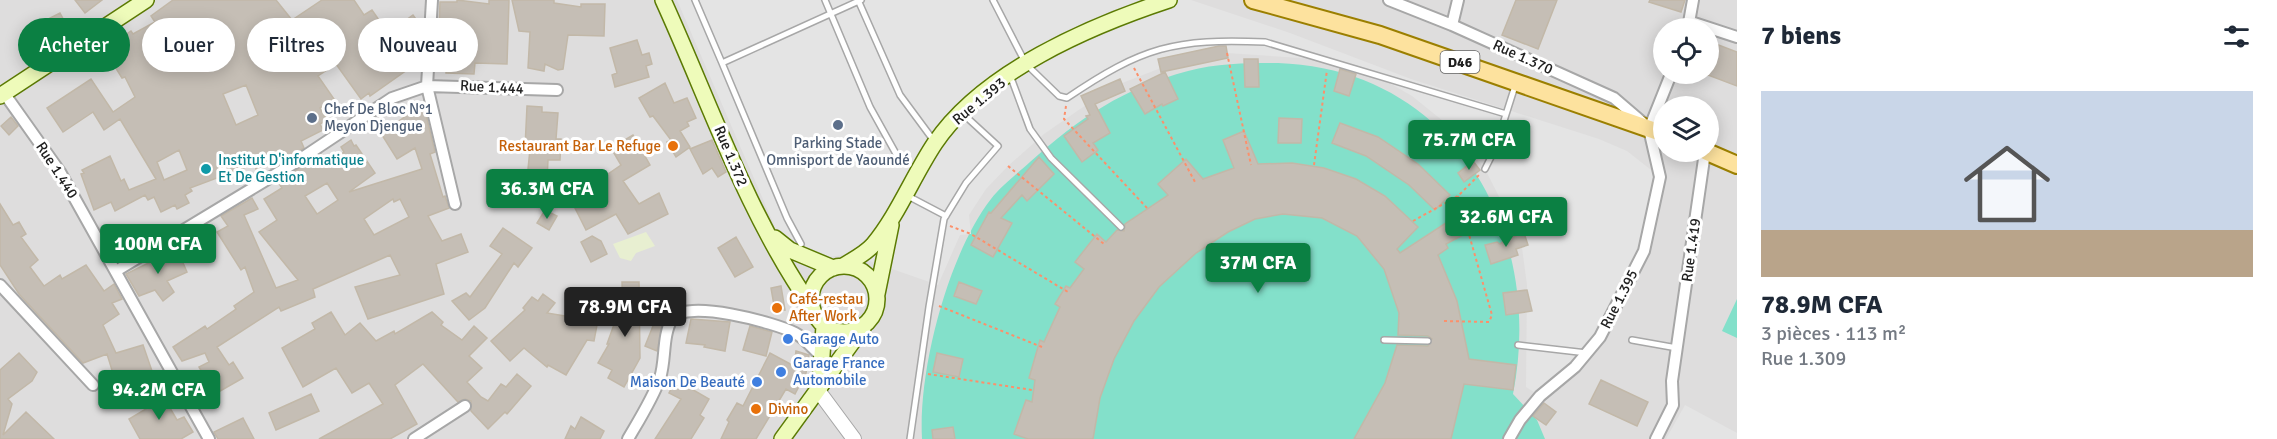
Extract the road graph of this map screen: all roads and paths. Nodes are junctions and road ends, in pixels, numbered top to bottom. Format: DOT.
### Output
graph roads {
  1 [pos="146,0"];
  2 [pos="432,0"];
  3 [pos="663,0"];
  4 [pos="695,0"];
  5 [pos="825,0"];
  6 [pos="859,0"];
  7 [pos="993,0"];
  8 [pos="1169,0"];
  9 [pos="1253,0"];
  10 [pos="1389,0"];
  11 [pos="1458,0"];
  12 [pos="1694,0"];
  13 [pos="831,14"];
  14 [pos="1690,18"];
  15 [pos="1452,25"];
  16 [pos="1719,32"];
  17 [pos="1737,37"];
  18 [pos="1227,53"];
  19 [pos="1129,60"];
  20 [pos="1329,60"];
  21 [pos="722,63"];
  22 [pos="1026,64"];
  23 [pos="1010,75"];
  24 [pos="1517,81"];
  25 [pos="427,86"];
  26 [pos="557,90"];
  27 [pos="2,94"];
  28 [pos="1067,98"];
  29 [pos="961,112"];
  30 [pos="1506,114"];
  31 [pos="1653,130"];
  32 [pos="1653,131"];
  33 [pos="935,142"];
  34 [pos="1719,157"];
  35 [pos="900,160"];
  36 [pos="1659,162"];
  37 [pos="1705,162"];
  38 [pos="1251,165"];
  39 [pos="1314,165"];
  40 [pos="1737,165"];
  41 [pos="1008,166"];
  42 [pos="1485,169"];
  43 [pos="1195,182"];
  44 [pos="904,194"];
  45 [pos="1458,196"];
  46 [pos="455,204"];
  47 [pos="1147,208"];
  48 [pos="894,214"];
  49 [pos="945,220"];
  50 [pos="1413,221"];
  51 [pos="1121,227"];
  52 [pos="768,233"];
  53 [pos="801,244"];
  54 [pos="1104,244"];
  55 [pos="838,267"];
  56 [pos="116,271"];
  57 [pos="0,285"];
  58 [pos="1068,292"];
  59 [pos="877,294"];
  60 [pos="811,306"];
  61 [pos="941,307"];
  62 [pos="1444,321"];
  63 [pos="824,326"];
  64 [pos="864,326"];
  65 [pos="1384,340"];
  66 [pos="1632,340"];
  67 [pos="1428,342"];
  68 [pos="1518,345"];
  69 [pos="1042,347"];
  70 [pos="1677,348"];
  71 [pos="1587,353"];
  72 [pos="822,357"];
  73 [pos="925,374"];
  74 [pos="93,385"];
  75 [pos="818,387"];
  76 [pos="1032,390"];
  77 [pos="465,406"];
  78 [pos="209,439"];
  79 [pos="414,439"];
  80 [pos="628,439"];
  81 [pos="782,439"];
  82 [pos="854,439"];
  83 [pos="910,439"];
  84 [pos="1509,439"];
  85 [pos="1656,439"];
  1 -- 27 [label="main road"];
  2 -- 25 [label="street"];
  3 -- 52 [label="main road, Rue 1.372"];
  4 -- 21 [label="lane"];
  5 -- 13 [label="lane"];
  6 -- 13 [label="lane"];
  6 -- 33 [label="lane"];
  7 -- 22 [label="lane"];
  8 -- 22 [label="main road, Rue 1.393"];
  9 -- 24 [label="main road, D46"];
  10 -- 15 [label="street, Rue 1.370"];
  11 -- 15 [label="street"];
  12 -- 14 [label="street"];
  13 -- 21 [label="lane"];
  13 -- 35 [label="lane"];
  15 -- 31 [label="street, Rue 1.370"];
  16 -- 17 [label="street"];
  18 -- 38 [label="path"];
  19 -- 20 [label="lane"];
  19 -- 28 [label="lane"];
  19 -- 43 [label="path"];
  20 -- 30 [label="lane"];
  20 -- 39 [label="path"];
  21 -- 53 [label="lane"];
  22 -- 23 [label="main road, Rue 1.393"];
  22 -- 28 [label="lane"];
  23 -- 29 [label="main road, Rue 1.393"];
  23 -- 51 [label="lane"];
  24 -- 30 [label="lane"];
  24 -- 32 [label="main road, D46"];
  25 -- 26 [label="street, Rue 1.444"];
  25 -- 46 [label="street"];
  25 -- 56 [label="street"];
  27 -- 56 [label="street, Rue 1.440"];
  28 -- 47 [label="path"];
  29 -- 33 [label="main road, Rue 1.393"];
  29 -- 49 [label="lane"];
  30 -- 42 [label="lane"];
  33 -- 44 [label="main road, Rue 1.393"];
  34 -- 40 [label="main road"];
  36 -- 71 [label="street, Rue 1.395"];
  37 -- 70 [label="street, Rue 1.419"];
  41 -- 54 [label="path"];
  42 -- 45 [label="path"];
  44 -- 48 [label="main road, Rue 1.393"];
  44 -- 49 [label="lane"];
  45 -- 50 [label="path"];
  45 -- 62 [label="path"];
  48 -- 55 [label="main road, Rue 1.393"];
  48 -- 59 [label="main road"];
  49 -- 58 [label="path"];
  49 -- 83 [label="lane"];
  52 -- 55 [label="main road"];
  52 -- 60 [label="main road, Rue 1.372"];
  55 -- 59 [label="main road"];
  55 -- 60 [label="main road"];
  56 -- 78 [label="street, Rue 1.440"];
  57 -- 74 [label="street"];
  59 -- 64 [label="main road"];
  60 -- 63 [label="main road"];
  61 -- 69 [label="path"];
  63 -- 64 [label="main road"];
  63 -- 72 [label="main road"];
  64 -- 75 [label="main road"];
  65 -- 67 [label="lane"];
  66 -- 70 [label="lane"];
  68 -- 71 [label="lane"];
  70 -- 85 [label="street, Rue 1.419"];
  71 -- 84 [label="street, Rue 1.395"];
  72 -- 75 [label="main road"];
  72 -- 80 [label="street"];
  73 -- 76 [label="path"];
  75 -- 81 [label="main road"];
  75 -- 82 [label="street"];
  77 -- 79 [label="street"];
}
